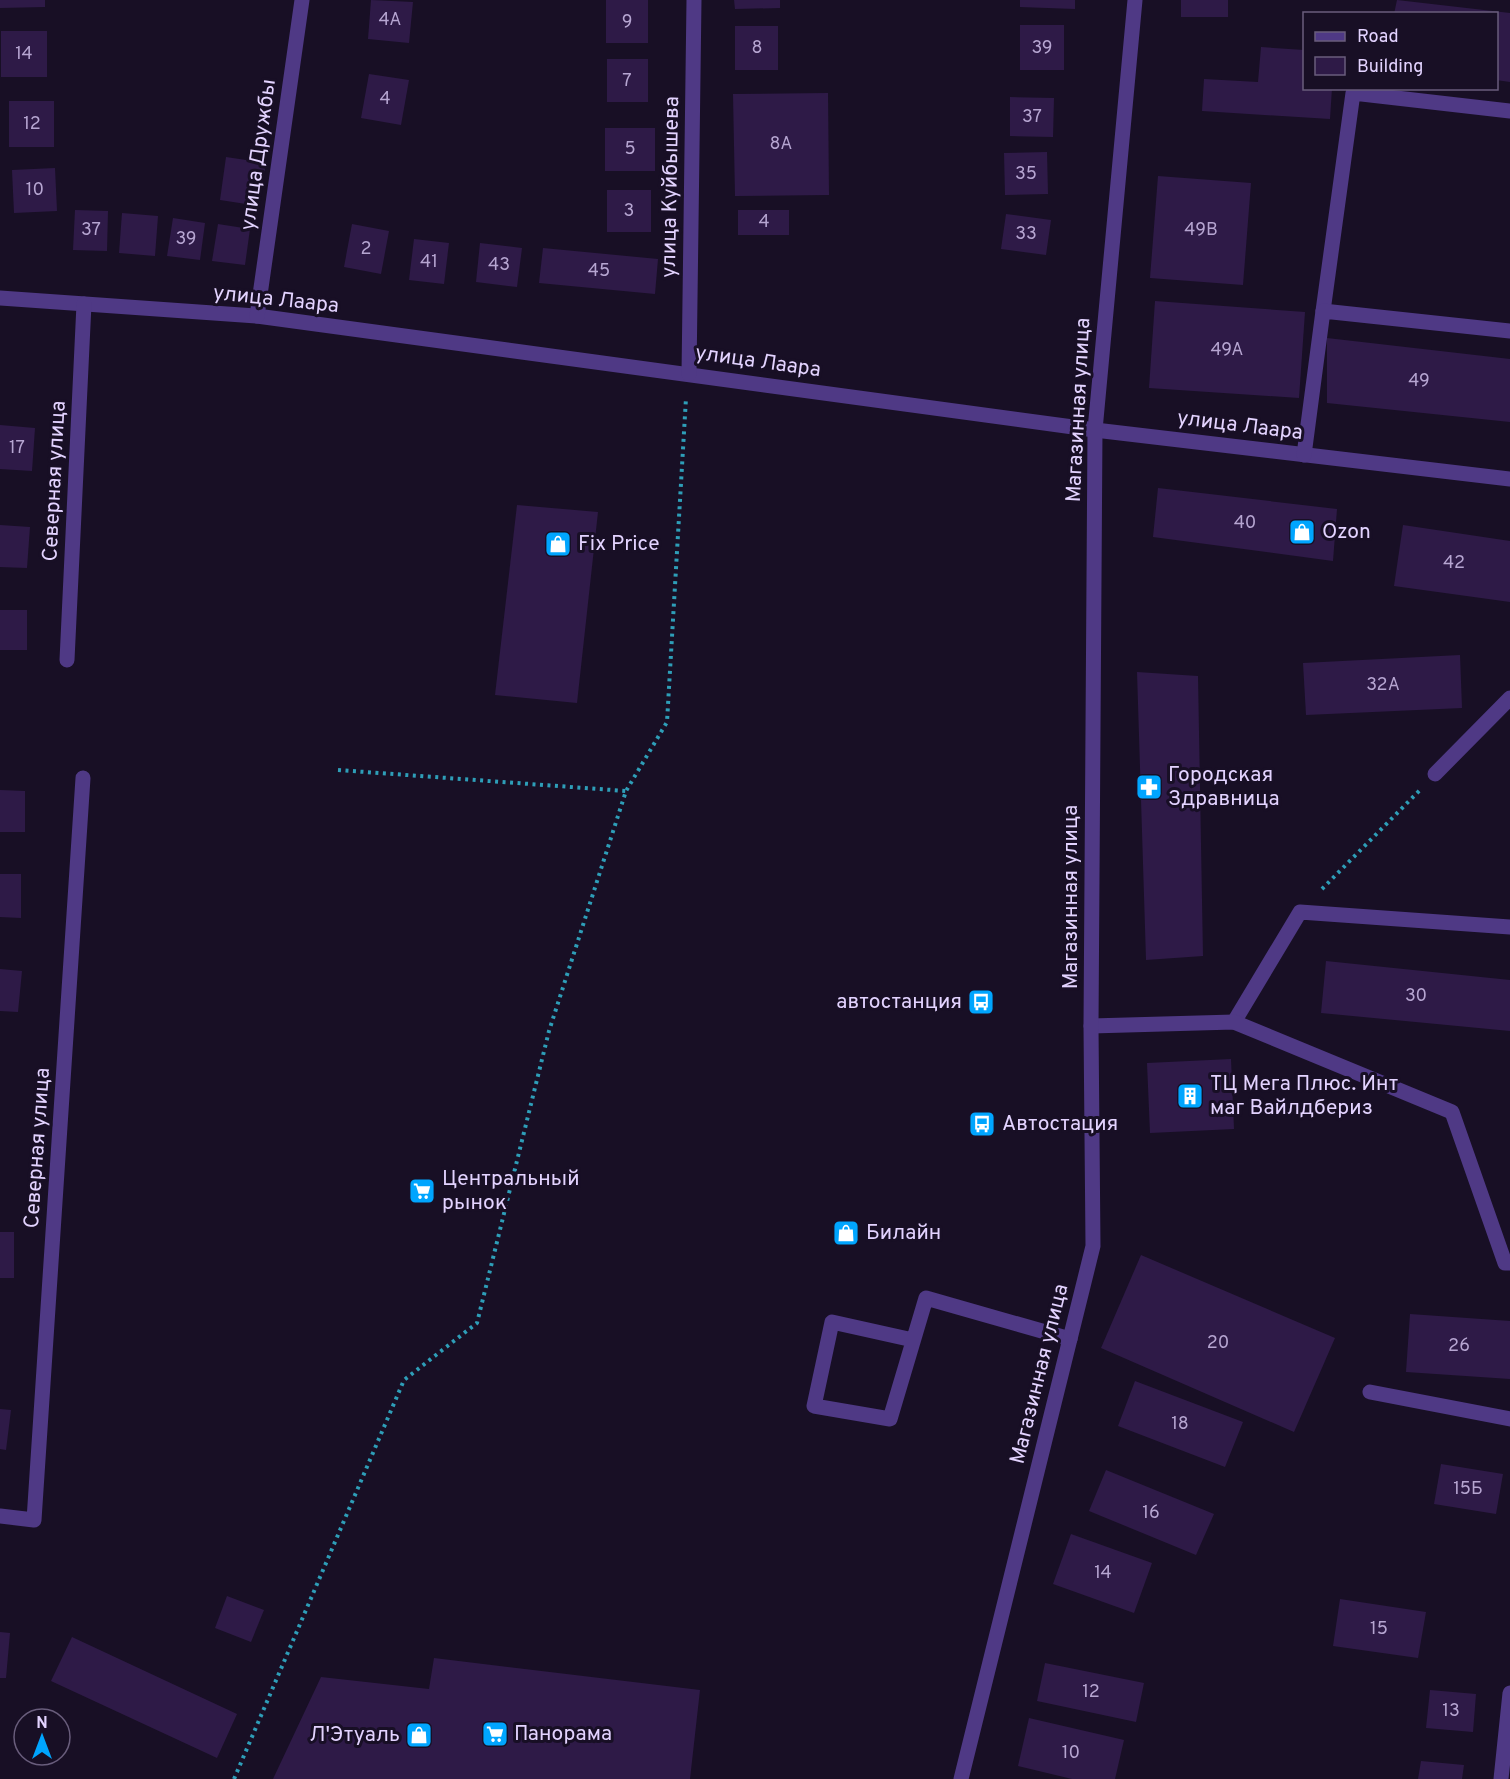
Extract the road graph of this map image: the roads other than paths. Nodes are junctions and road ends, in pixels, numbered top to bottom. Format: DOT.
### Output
graph roads {
  1 [pos="302,0"];
  2 [pos="694,0"];
  3 [pos="1135,0"];
  4 [pos="1510,111"];
  5 [pos="0,298"];
  6 [pos="84,304"];
  7 [pos="1323,311"];
  8 [pos="257,316"];
  9 [pos="1510,331"];
  10 [pos="689,374"];
  11 [pos="1095,430"];
  12 [pos="1304,454"];
  13 [pos="1510,479"];
  14 [pos="67,660"];
  15 [pos="1510,698"];
  16 [pos="1435,774"];
  17 [pos="83,778"];
  18 [pos="1510,927"];
  19 [pos="1234,1022"];
  20 [pos="1091,1026"];
  21 [pos="1510,1263"];
  22 [pos="1070,1339"];
  23 [pos="914,1340"];
  24 [pos="1370,1392"];
  25 [pos="1510,1419"];
  26 [pos="0,1516"];
  27 [pos="1510,1693"];
  28 [pos="961,1779"];
  29 [pos="1501,1779"];
  1 -- 8 [label="street, улица Дружбы"];
  2 -- 10 [label="street, улица Куйбышева"];
  3 -- 11 [label="street, Магазинная улица"];
  4 -- 7 [label="street"];
  5 -- 6 [label="street, улица Лаара"];
  6 -- 8 [label="street, улица Лаара"];
  6 -- 14 [label="street, Северная улица"];
  7 -- 9 [label="street"];
  7 -- 12 [label="street"];
  8 -- 10 [label="street, улица Лаара"];
  10 -- 11 [label="street, улица Лаара"];
  11 -- 12 [label="street, улица Лаара"];
  11 -- 20 [label="street, Магазинная улица"];
  12 -- 13 [label="street, улица Лаара"];
  15 -- 16 [label="street"];
  17 -- 26 [label="street, Северная улица"];
  18 -- 19 [label="street"];
  19 -- 20 [label="street"];
  19 -- 21 [label="street"];
  20 -- 22 [label="street, Магазинная улица"];
  22 -- 23 [label="street"];
  22 -- 28 [label="street, Магазинная улица"];
  23 -- 23 [label="street"];
  24 -- 25 [label="street"];
  27 -- 29 [label="street"];
}
